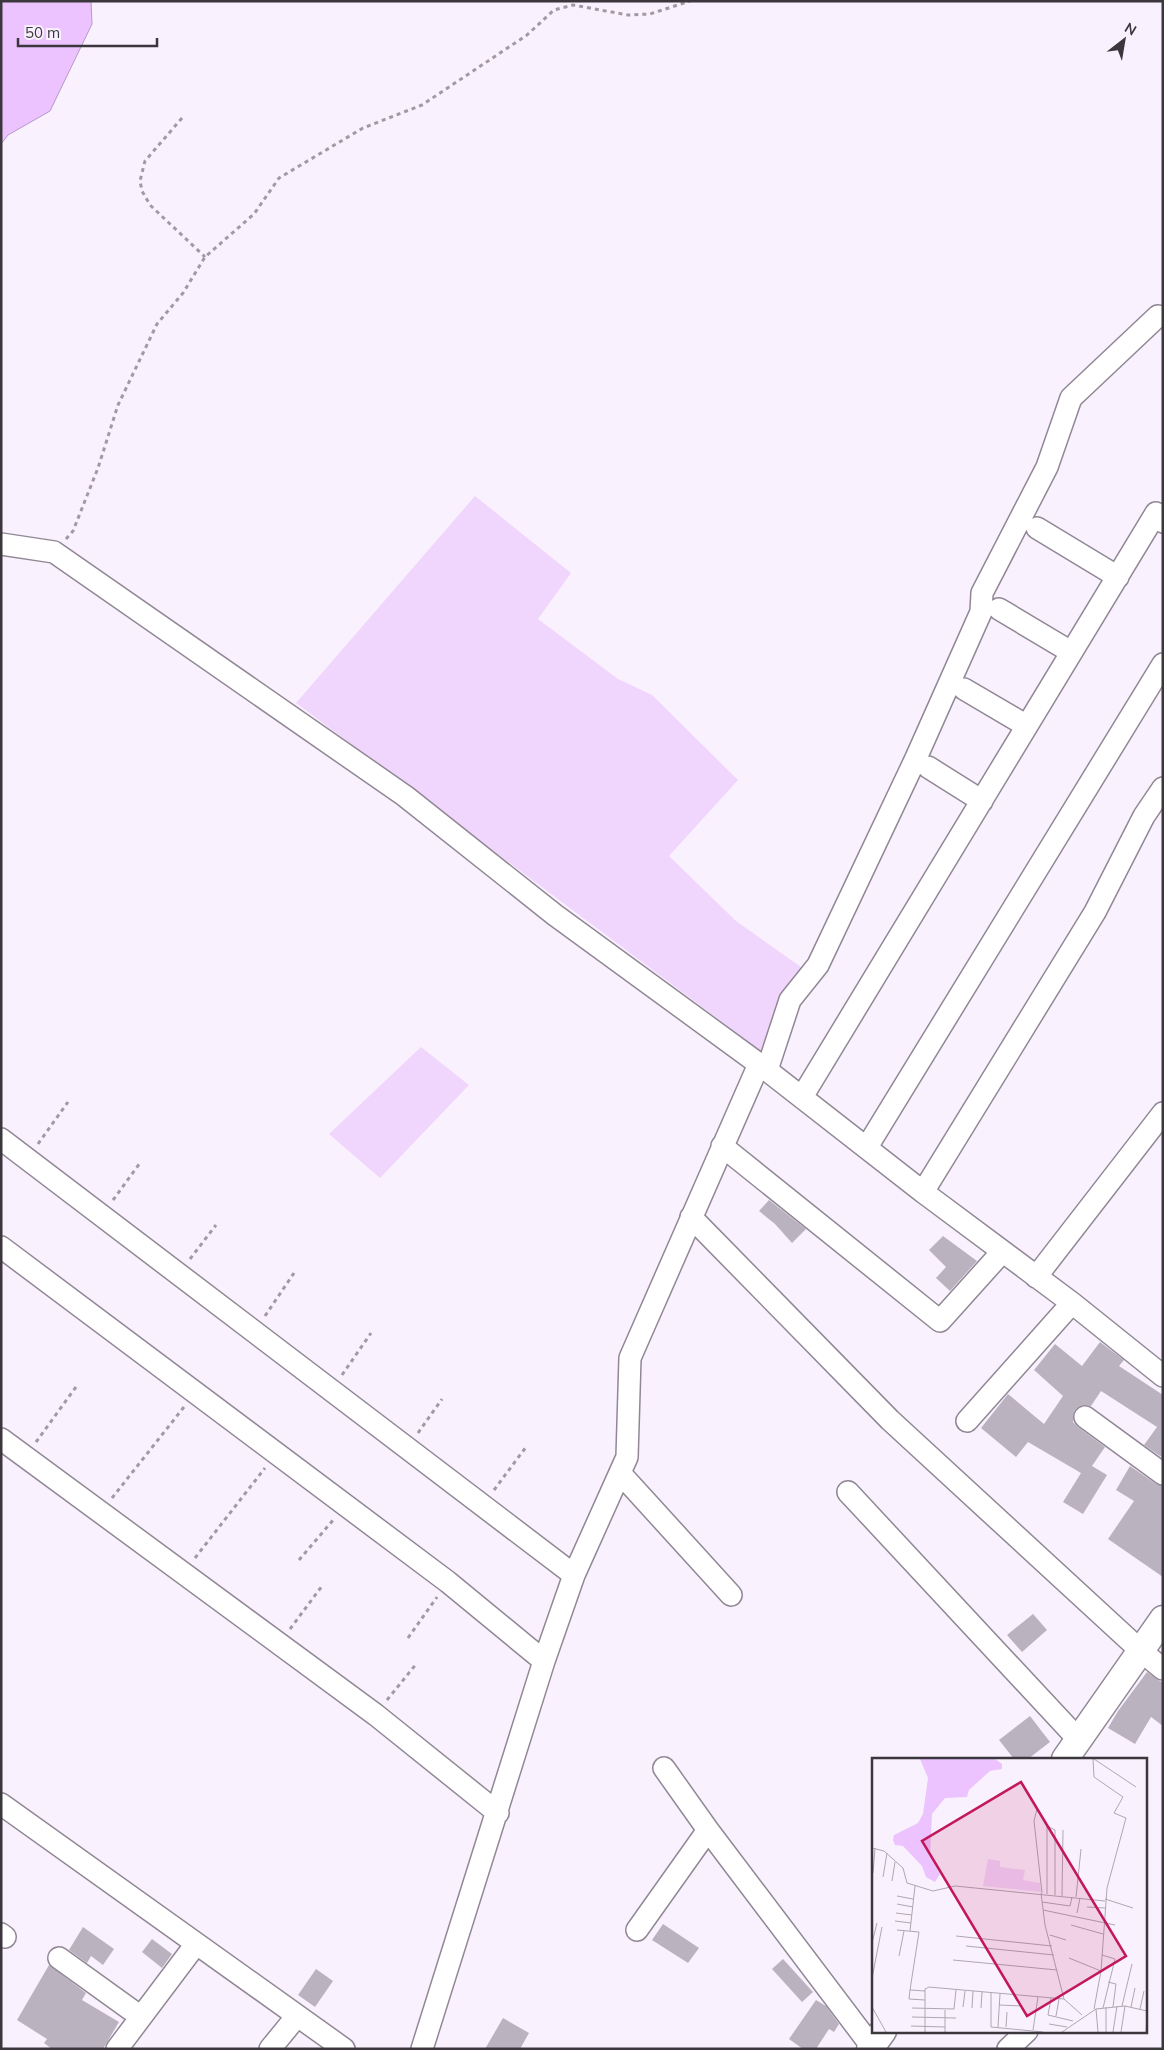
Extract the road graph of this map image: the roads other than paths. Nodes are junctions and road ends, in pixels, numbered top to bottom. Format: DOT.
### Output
graph roads {
  1 [pos="1158,316"];
  2 [pos="1163,522"];
  3 [pos="1037,528"];
  4 [pos="1,544"];
  5 [pos="1118,577"];
  6 [pos="999,609"];
  7 [pos="1071,652"];
  8 [pos="1163,664"];
  9 [pos="964,689"];
  10 [pos="1026,726"];
  11 [pos="928,767"];
  12 [pos="1163,788"];
  13 [pos="982,801"];
  14 [pos="763,1067"];
  15 [pos="802,1097"];
  16 [pos="1163,1113"];
  17 [pos="1,1139"];
  18 [pos="722,1146"];
  19 [pos="867,1147"];
  20 [pos="923,1192"];
  21 [pos="691,1217"];
  22 [pos="1,1247"];
  23 [pos="1002,1252"];
  24 [pos="1036,1277"];
  25 [pos="1072,1303"];
  26 [pos="1163,1376"];
  27 [pos="1085,1417"];
  28 [pos="967,1421"];
  29 [pos="1,1439"];
  30 [pos="620,1472"];
  31 [pos="1163,1474"];
  32 [pos="848,1492"];
  33 [pos="574,1575"];
  34 [pos="732,1595"];
  35 [pos="1163,1619"];
  36 [pos="1141,1651"];
  37 [pos="544,1661"];
  38 [pos="1163,1669"];
  39 [pos="1071,1749"];
  40 [pos="664,1768"];
  41 [pos="1,1804"];
  42 [pos="498,1813"];
  43 [pos="708,1830"];
  44 [pos="637,1930"];
  45 [pos="196,1944"];
  46 [pos="59,1958"];
  47 [pos="298,2016"];
  48 [pos="141,2017"];
  49 [pos="1026,2032"];
  50 [pos="875,2042"];
  51 [pos="117,2049"];
  52 [pos="270,2049"];
  53 [pos="344,2049"];
  54 [pos="422,2049"];
  55 [pos="1008,2049"];
  1 -- 14 [label="street"];
  2 -- 5 [label="street"];
  3 -- 5 [label="street"];
  4 -- 14 [label="street"];
  5 -- 7 [label="street"];
  6 -- 7 [label="street"];
  7 -- 10 [label="street"];
  8 -- 19 [label="street"];
  9 -- 10 [label="street"];
  10 -- 13 [label="street"];
  11 -- 13 [label="street"];
  12 -- 20 [label="street"];
  13 -- 15 [label="street"];
  14 -- 15 [label="street"];
  14 -- 18 [label="street"];
  15 -- 19 [label="street"];
  16 -- 24 [label="street"];
  17 -- 33 [label="street"];
  18 -- 21 [label="street"];
  18 -- 23 [label="street"];
  19 -- 20 [label="street"];
  20 -- 23 [label="street"];
  21 -- 30 [label="street"];
  21 -- 36 [label="street"];
  22 -- 37 [label="street"];
  23 -- 24 [label="street"];
  24 -- 25 [label="street"];
  25 -- 26 [label="street"];
  25 -- 28 [label="street"];
  27 -- 31 [label="street"];
  29 -- 42 [label="street"];
  30 -- 33 [label="street"];
  30 -- 34 [label="street"];
  32 -- 39 [label="street"];
  33 -- 37 [label="street"];
  35 -- 36 [label="street"];
  36 -- 38 [label="street"];
  36 -- 39 [label="street"];
  37 -- 42 [label="street"];
  40 -- 43 [label="street"];
  41 -- 45 [label="street"];
  42 -- 54 [label="street"];
  43 -- 44 [label="street"];
  43 -- 50 [label="street"];
  45 -- 47 [label="street"];
  45 -- 48 [label="street"];
  46 -- 48 [label="street"];
  47 -- 52 [label="street"];
  47 -- 53 [label="street"];
  48 -- 51 [label="street"];
  49 -- 55 [label="street"];
}
